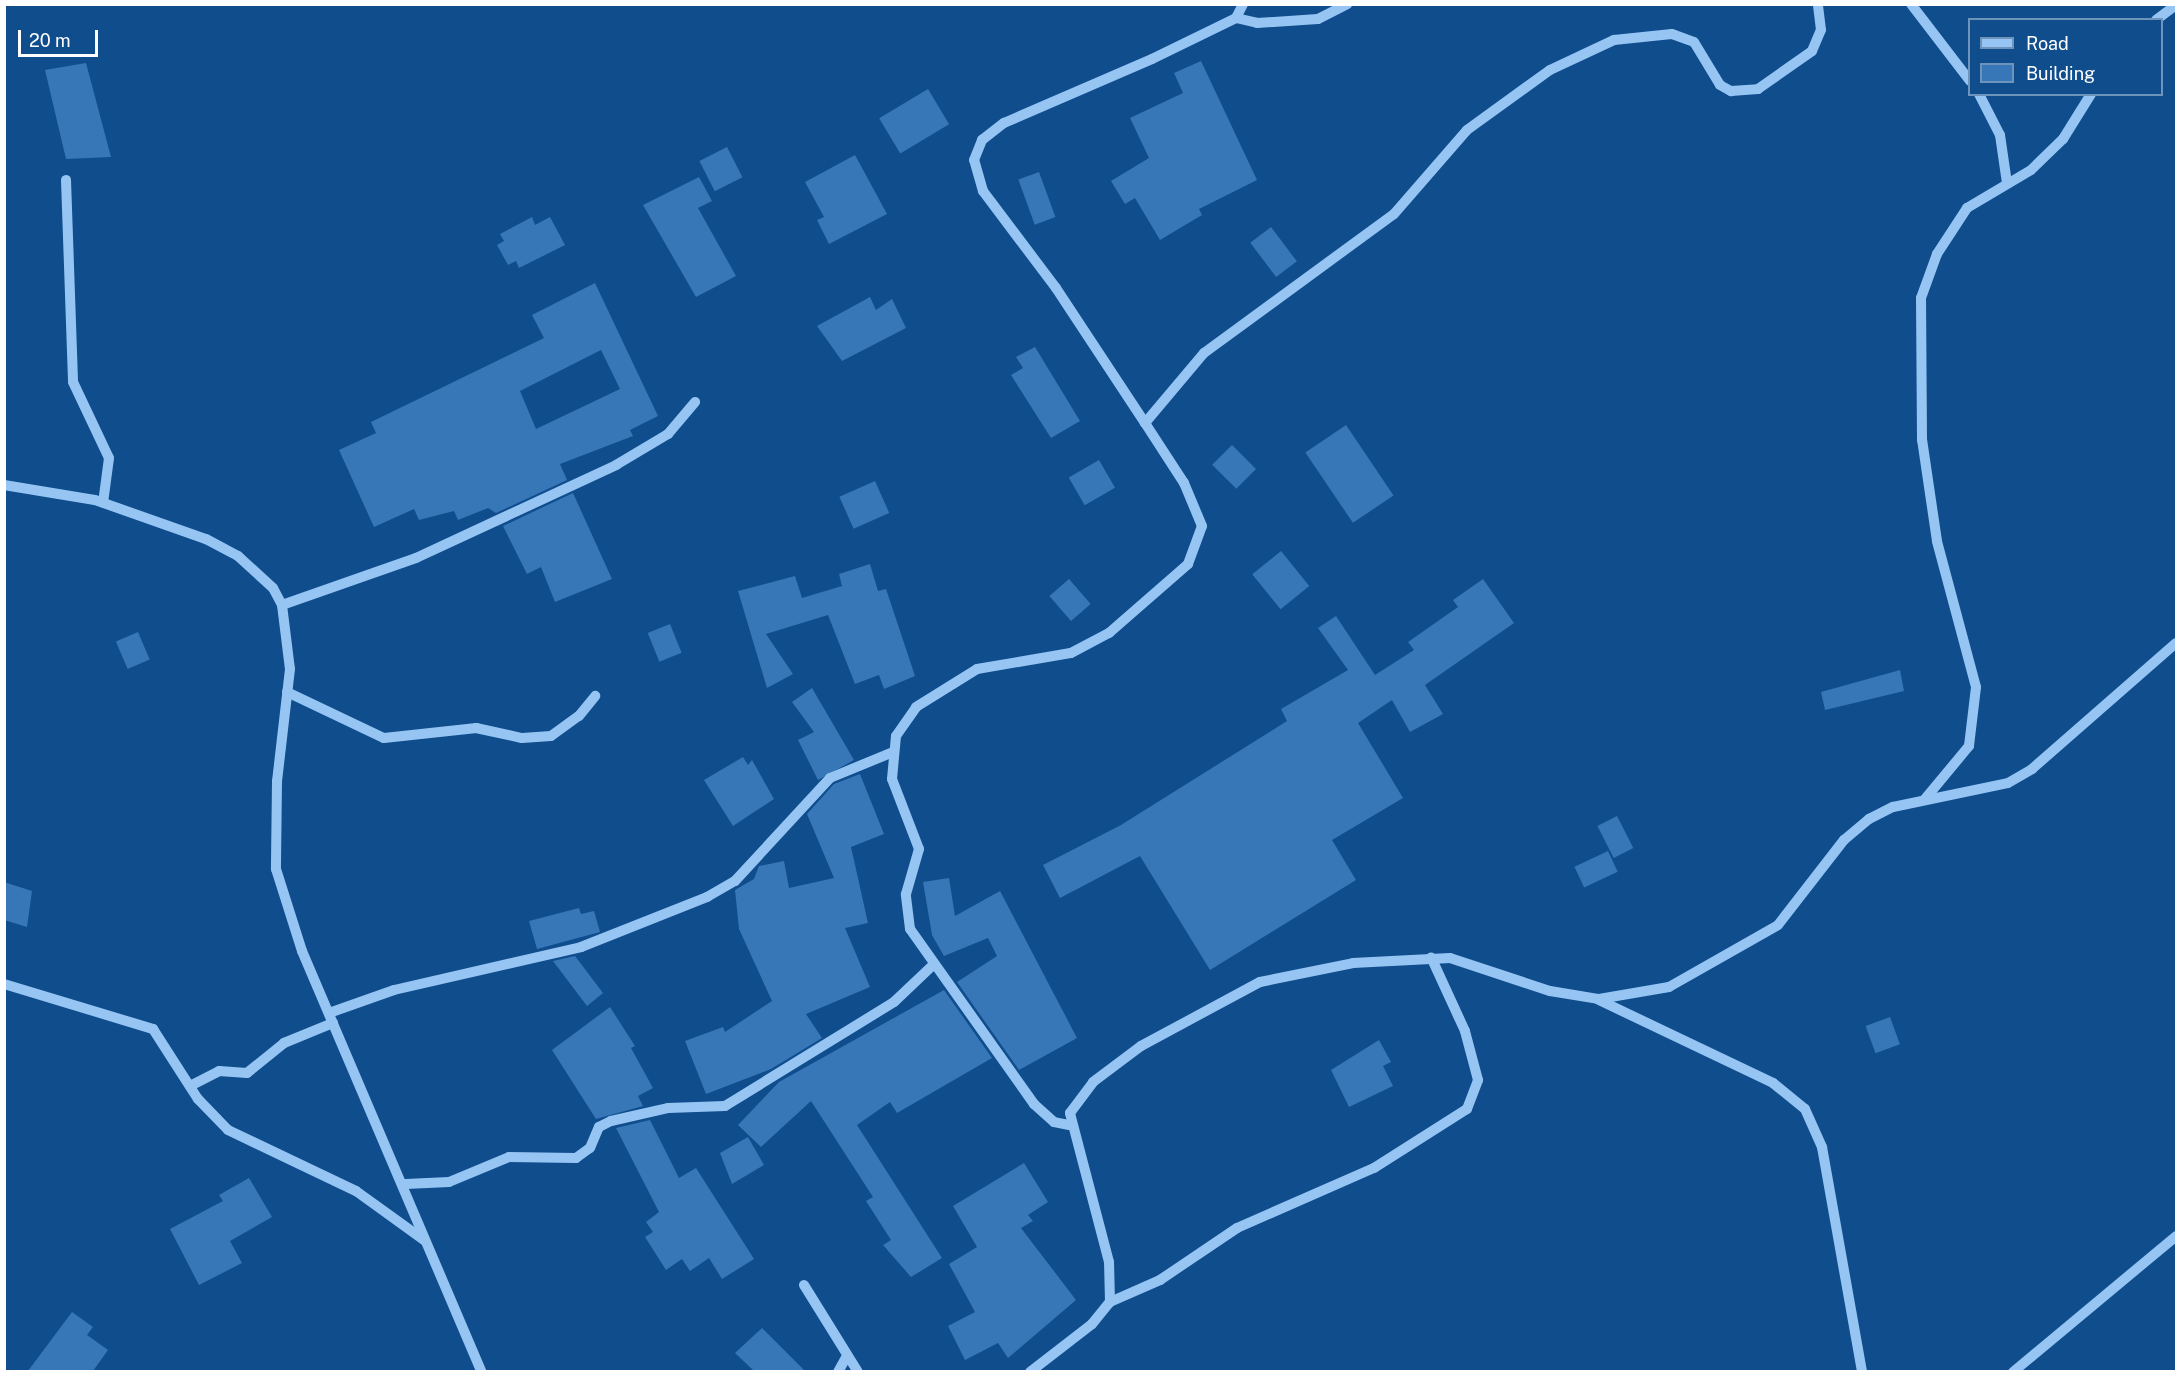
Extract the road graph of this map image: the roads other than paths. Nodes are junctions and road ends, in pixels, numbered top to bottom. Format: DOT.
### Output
graph roads {
  1 [pos="1243,4"];
  2 [pos="1347,4"];
  3 [pos="1818,4"];
  4 [pos="1911,4"];
  5 [pos="2176,5"];
  6 [pos="1236,18"];
  7 [pos="2159,18"];
  8 [pos="1968,78"];
  9 [pos="1980,96"];
  10 [pos="2090,96"];
  11 [pos="66,180"];
  12 [pos="2007,183"];
  13 [pos="695,402"];
  14 [pos="1144,423"];
  15 [pos="4,485"];
  16 [pos="104,503"];
  17 [pos="282,605"];
  18 [pos="2176,643"];
  19 [pos="287,692"];
  20 [pos="595,696"];
  21 [pos="893,752"];
  22 [pos="1925,799"];
  23 [pos="1431,957"];
  24 [pos="933,965"];
  25 [pos="4,984"];
  26 [pos="1599,999"];
  27 [pos="331,1018"];
  28 [pos="190,1086"];
  29 [pos="1069,1125"];
  30 [pos="406,1184"];
  31 [pos="2176,1236"];
  32 [pos="425,1241"];
  33 [pos="804,1285"];
  34 [pos="1110,1302"];
  35 [pos="847,1356"];
  36 [pos="482,1371"];
  37 [pos="838,1371"];
  38 [pos="858,1371"];
  39 [pos="1030,1371"];
  40 [pos="1862,1371"];
  41 [pos="2013,1371"];
  1 -- 6 [label="street"];
  2 -- 6 [label="street"];
  3 -- 14 [label="street"];
  4 -- 8 [label="street"];
  5 -- 7 [label="street"];
  6 -- 14 [label="street"];
  9 -- 12 [label="street"];
  10 -- 12 [label="street"];
  11 -- 16 [label="street"];
  12 -- 22 [label="street"];
  13 -- 17 [label="street"];
  14 -- 21 [label="street"];
  15 -- 16 [label="street"];
  16 -- 17 [label="street"];
  17 -- 19 [label="street"];
  18 -- 22 [label="street"];
  19 -- 20 [label="street"];
  19 -- 27 [label="street"];
  21 -- 24 [label="street"];
  21 -- 27 [label="street"];
  22 -- 26 [label="street"];
  23 -- 26 [label="street"];
  23 -- 29 [label="street"];
  23 -- 34 [label="street"];
  24 -- 29 [label="street"];
  24 -- 30 [label="street"];
  25 -- 28 [label="street"];
  26 -- 40 [label="street"];
  27 -- 28 [label="street"];
  27 -- 30 [label="street"];
  28 -- 32 [label="street"];
  29 -- 34 [label="street"];
  30 -- 32 [label="street"];
  31 -- 41 [label="street"];
  32 -- 36 [label="street"];
  33 -- 35 [label="street"];
  34 -- 39 [label="street"];
  35 -- 37 [label="street"];
  35 -- 38 [label="street"];
}
